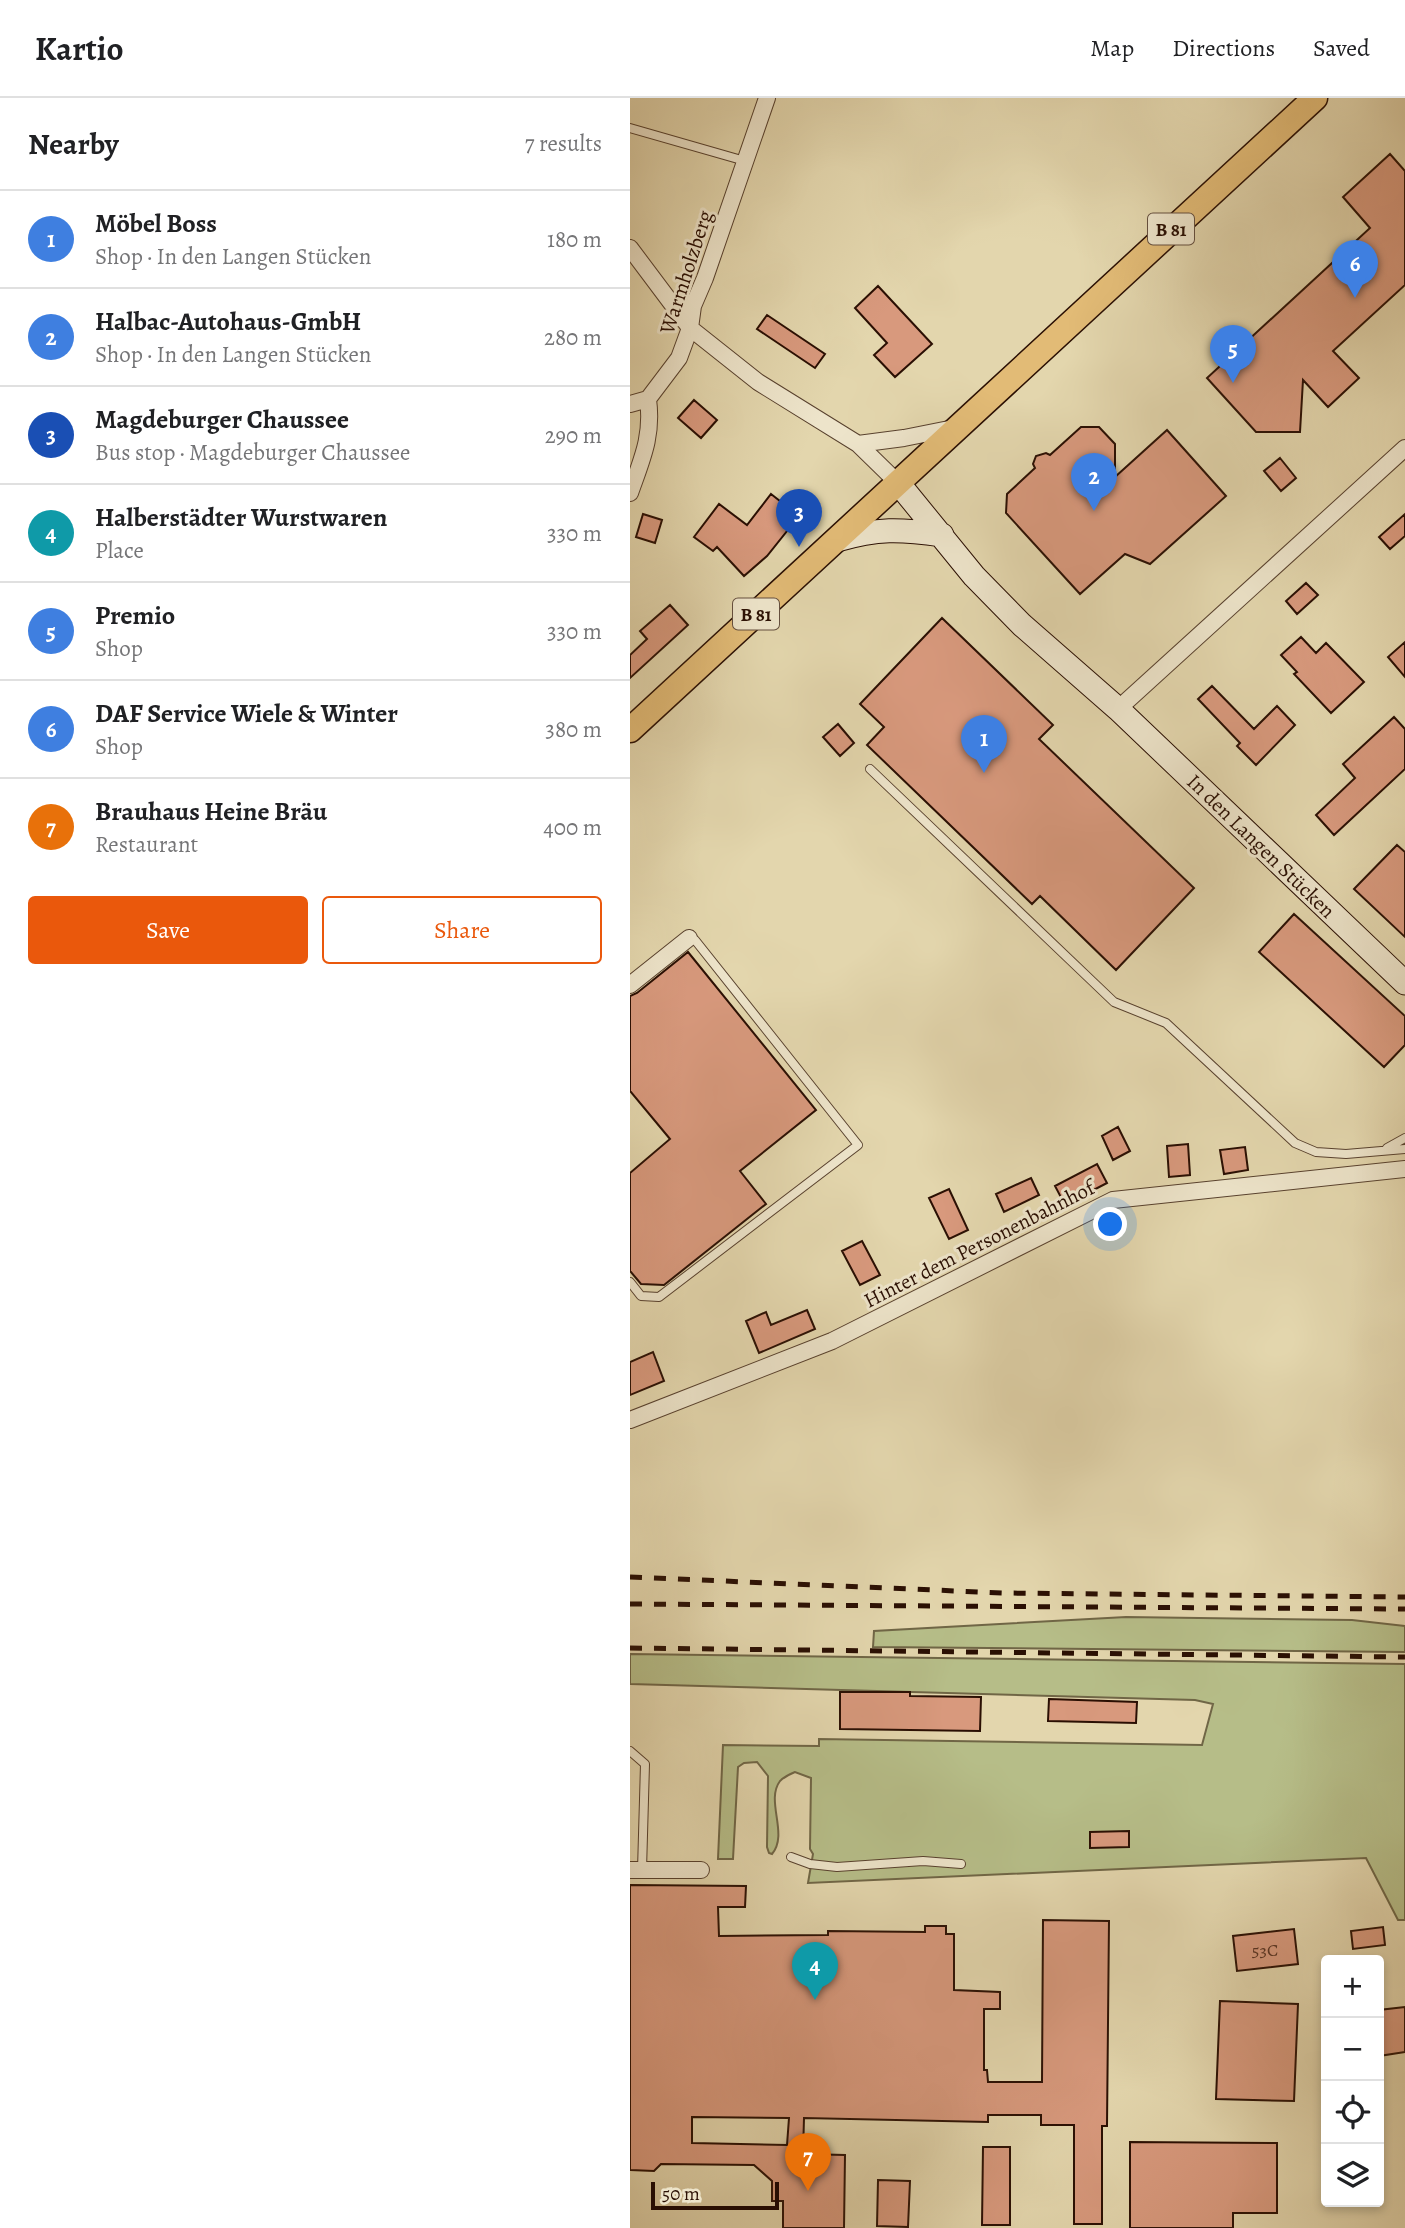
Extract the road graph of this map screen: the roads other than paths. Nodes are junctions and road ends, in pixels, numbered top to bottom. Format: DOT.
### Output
graph roads {
  1 [pos="767,98"];
  2 [pos="1315,98"];
  3 [pos="630,128"];
  4 [pos="746,161"];
  5 [pos="630,248"];
  6 [pos="690,328"];
  7 [pos="648,399"];
  8 [pos="630,404"];
  9 [pos="960,427"];
  10 [pos="858,444"];
  11 [pos="1405,448"];
  12 [pos="899,484"];
  13 [pos="630,493"];
  14 [pos="942,535"];
  15 [pos="837,540"];
  16 [pos="1118,709"];
  17 [pos="630,730"];
  18 [pos="870,769"];
  19 [pos="689,938"];
  20 [pos="1405,983"];
  21 [pos="630,985"];
  22 [pos="1405,1138"];
  23 [pos="1405,1149"];
  24 [pos="1384,1150"];
  25 [pos="1405,1169"];
  26 [pos="630,1282"];
  27 [pos="630,1420"];
  28 [pos="630,1751"];
  29 [pos="791,1857"];
  30 [pos="961,1864"];
  31 [pos="636,1870"];
  32 [pos="701,1870"];
  1 -- 4 [label="street, Warmholzberg"];
  2 -- 9 [label="main road, B 81"];
  3 -- 4 [label="lane"];
  4 -- 6 [label="street, Warmholzberg"];
  5 -- 6 [label="street"];
  6 -- 7 [label="street, Warmholzberg"];
  6 -- 10 [label="street"];
  7 -- 8 [label="street"];
  7 -- 13 [label="street"];
  9 -- 10 [label="street"];
  9 -- 12 [label="main road, B 81"];
  10 -- 12 [label="street"];
  11 -- 16 [label="street"];
  12 -- 14 [label="street, In den Langen Stücken"];
  12 -- 15 [label="main road, B 81"];
  14 -- 15 [label="street"];
  14 -- 16 [label="street, In den Langen Stücken"];
  15 -- 17 [label="main road, B 81"];
  16 -- 20 [label="street, In den Langen Stücken"];
  18 -- 24 [label="lane"];
  19 -- 21 [label="street"];
  19 -- 26 [label="lane"];
  22 -- 24 [label="lane"];
  23 -- 24 [label="lane"];
  25 -- 27 [label="street, Hinter dem Personenbahnhof"];
  28 -- 31 [label="lane"];
  29 -- 30 [label="lane"];
  31 -- 32 [label="street"];
}
